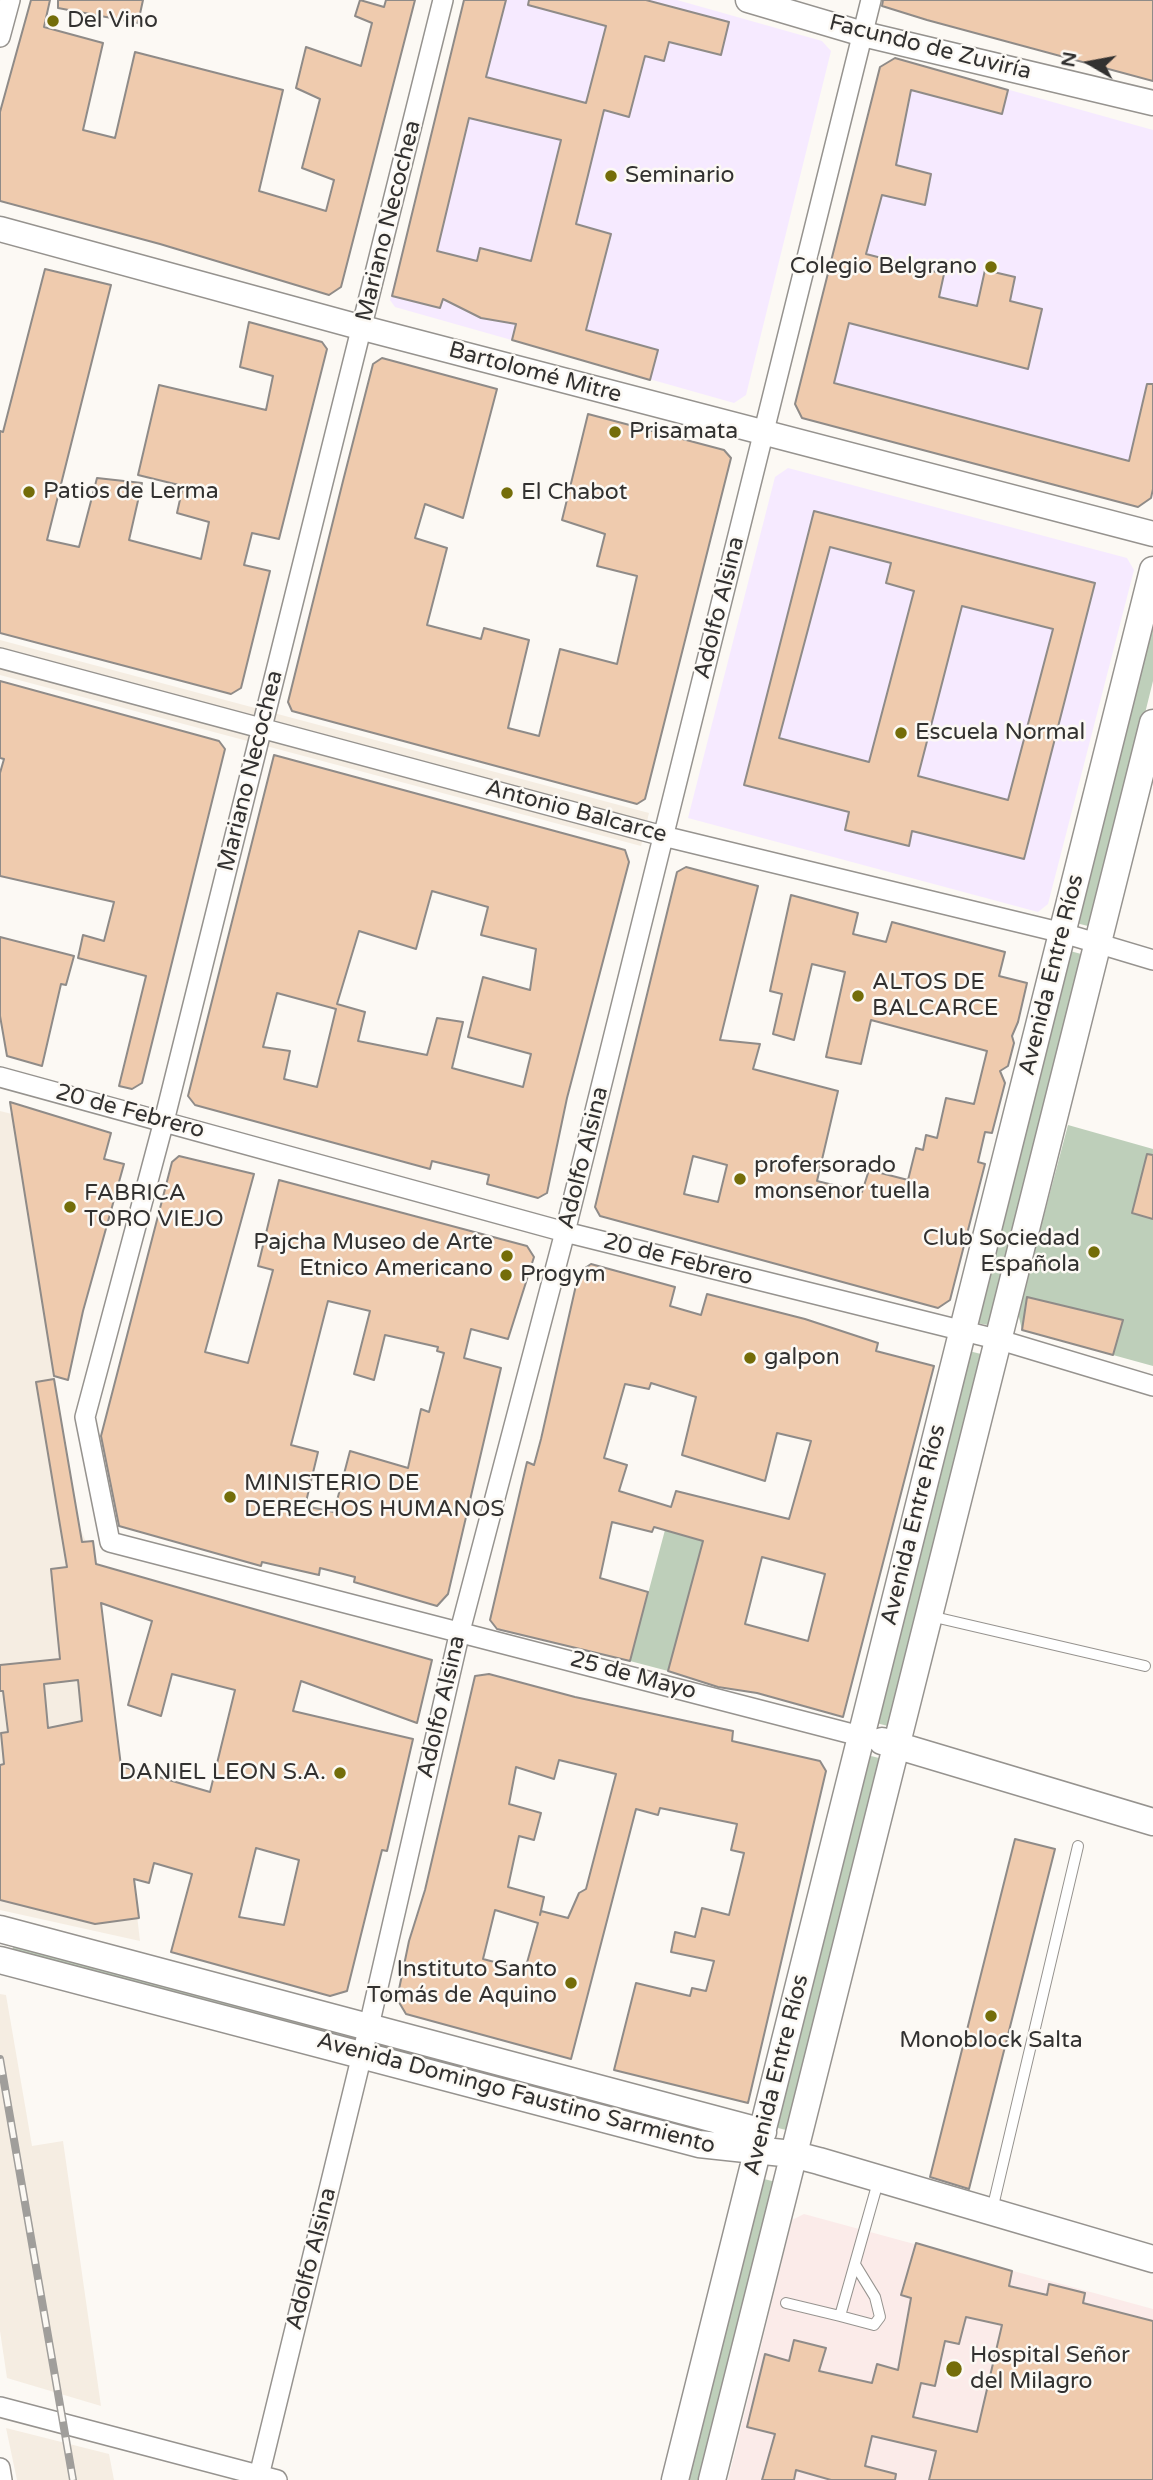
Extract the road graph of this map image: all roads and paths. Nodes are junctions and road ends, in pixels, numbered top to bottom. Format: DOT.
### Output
graph roads {
  1 [pos="9,0"];
  2 [pos="443,0"];
  3 [pos="748,0"];
  4 [pos="871,0"];
  5 [pos="863,34"];
  6 [pos="0,37"];
  7 [pos="1153,103"];
  8 [pos="0,229"];
  9 [pos="363,328"];
  10 [pos="764,433"];
  11 [pos="1153,534"];
  12 [pos="1153,570"];
  13 [pos="0,658"];
  14 [pos="1153,723"];
  15 [pos="261,727"];
  16 [pos="663,836"];
  17 [pos="1063,933"];
  18 [pos="1098,943"];
  19 [pos="1153,960"];
  20 [pos="0,1077"];
  21 [pos="164,1121"];
  22 [pos="565,1232"];
  23 [pos="963,1331"];
  24 [pos="1000,1340"];
  25 [pos="1153,1386"];
  26 [pos="110,1542"];
  27 [pos="930,1616"];
  28 [pos="460,1631"];
  29 [pos="1145,1666"];
  30 [pos="860,1736"];
  31 [pos="897,1745"];
  32 [pos="1153,1822"];
  33 [pos="1078,1846"];
  34 [pos="0,1929"];
  35 [pos="0,1959"];
  36 [pos="369,2026"];
  37 [pos="362,2054"];
  38 [pos="761,2142"];
  39 [pos="792,2154"];
  40 [pos="879,2178"];
  41 [pos="992,2211"];
  42 [pos="1153,2259"];
  43 [pos="856,2266"];
  44 [pos="786,2303"];
  45 [pos="840,2316"];
  46 [pos="0,2407"];
  47 [pos="0,2468"];
  48 [pos="265,2479"];
  49 [pos="2,2480"];
  50 [pos="675,2480"];
  51 [pos="712,2480"];
  1 -- 6 [label="street"];
  2 -- 9 [label="street, Mariano Necochea"];
  3 -- 5 [label="street, Facundo de Zuviría"];
  4 -- 5 [label="street, Adolfo Alsina"];
  5 -- 7 [label="street, Facundo de Zuviría"];
  5 -- 10 [label="street, Adolfo Alsina"];
  8 -- 9 [label="street, Bartolomé Mitre"];
  9 -- 10 [label="street, Bartolomé Mitre"];
  9 -- 15 [label="street, Mariano Necochea"];
  10 -- 11 [label="street, Bartolomé Mitre"];
  10 -- 16 [label="street, Adolfo Alsina"];
  12 -- 17 [label="main road, Avenida Entre Ríos"];
  13 -- 15 [label="street, Antonio Balcarce"];
  14 -- 18 [label="main road, Avenida Entre Ríos"];
  15 -- 16 [label="street, Antonio Balcarce"];
  15 -- 21 [label="street, Mariano Necochea"];
  16 -- 17 [label="street, Antonio Balcarce"];
  16 -- 22 [label="street, Adolfo Alsina"];
  17 -- 18 [label="street, Antonio Balcarce"];
  17 -- 23 [label="main road, Avenida Entre Ríos"];
  18 -- 19 [label="street, Antonio Balcarce"];
  18 -- 24 [label="main road, Avenida Entre Ríos"];
  20 -- 21 [label="street, 20 de Febrero"];
  21 -- 22 [label="street, 20 de Febrero"];
  21 -- 26 [label="street, Mariano Necochea"];
  22 -- 23 [label="street, 20 de Febrero"];
  22 -- 28 [label="street, Adolfo Alsina"];
  23 -- 24 [label="street, 20 de Febrero"];
  23 -- 30 [label="main road, Avenida Entre Ríos"];
  24 -- 25 [label="street, 20 de Febrero"];
  24 -- 27 [label="main road, Avenida Entre Ríos"];
  26 -- 28 [label="street, 25 de Mayo"];
  27 -- 29 [label="lane"];
  27 -- 31 [label="main road, Avenida Entre Ríos"];
  28 -- 30 [label="street, 25 de Mayo"];
  28 -- 36 [label="street, Adolfo Alsina"];
  30 -- 31 [label="main road, 25 de Mayo"];
  30 -- 38 [label="main road, Avenida Entre Ríos"];
  31 -- 32 [label="main road, 25 de Mayo"];
  31 -- 39 [label="main road, Avenida Entre Ríos"];
  33 -- 41 [label="lane"];
  34 -- 36 [label="main road, Avenida Domingo Faustino Sarmiento"];
  35 -- 37 [label="main road, Avenida Domingo Faustino Sarmiento"];
  36 -- 37 [label="street, Adolfo Alsina"];
  36 -- 38 [label="main road, Avenida Domingo Faustino Sarmiento"];
  37 -- 38 [label="main road, Avenida Domingo Faustino Sarmiento"];
  37 -- 48 [label="street, Adolfo Alsina"];
  38 -- 39 [label="main road, Avenida Domingo Faustino Sarmiento"];
  38 -- 50 [label="main road, Avenida Entre Ríos"];
  39 -- 40 [label="main road, Avenida Domingo Faustino Sarmiento"];
  39 -- 51 [label="main road, Avenida Entre Ríos"];
  40 -- 41 [label="main road, Avenida Domingo Faustino Sarmiento"];
  40 -- 43 [label="lane"];
  41 -- 42 [label="main road, Avenida Domingo Faustino Sarmiento"];
  43 -- 45 [label="lane"];
  43 -- 45 [label="lane"];
  44 -- 45 [label="lane"];
  46 -- 48 [label="street"];
  47 -- 49 [label="street"];
}
